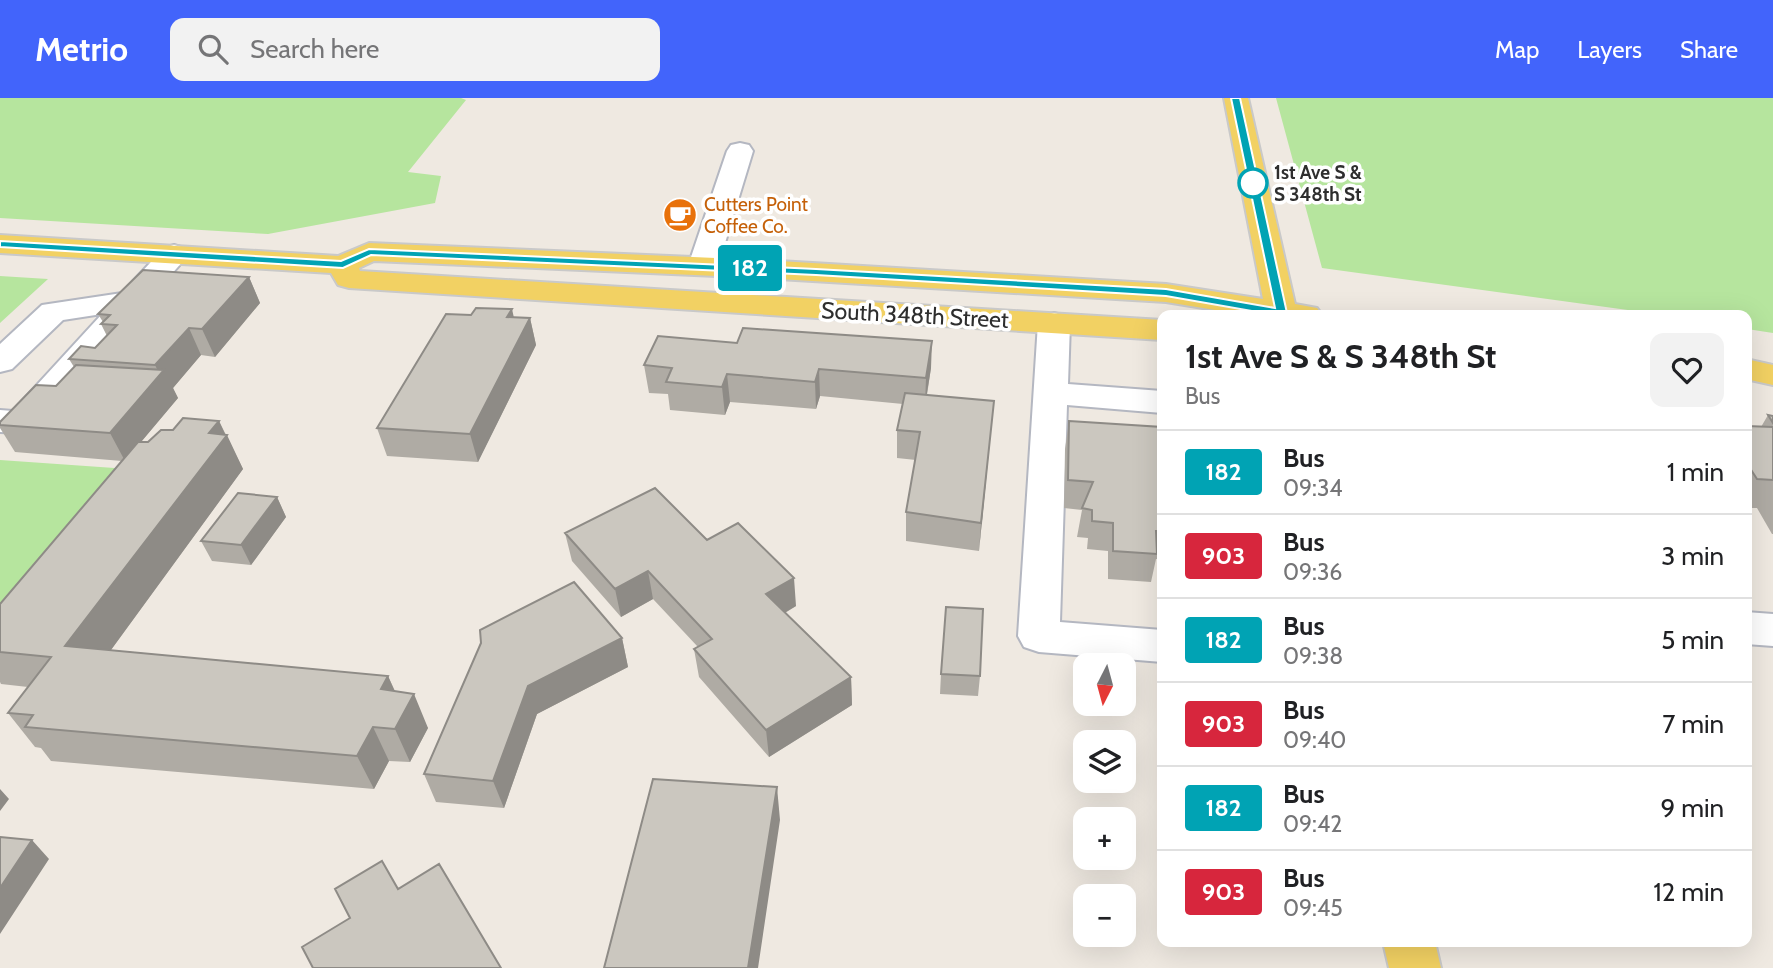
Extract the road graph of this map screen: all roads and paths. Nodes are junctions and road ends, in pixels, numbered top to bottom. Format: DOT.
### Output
graph roads {
  1 [pos="1236,98"];
  2 [pos="740,151"];
  3 [pos="0,244"];
  4 [pos="174,254"];
  5 [pos="343,265"];
  6 [pos="703,267"];
  7 [pos="129,301"];
  8 [pos="1262,310"];
  9 [pos="1283,310"];
  10 [pos="1054,323"];
  11 [pos="1157,330"];
  12 [pos="0,362"];
  13 [pos="1752,370"];
  14 [pos="1773,375"];
  15 [pos="1049,393"];
  16 [pos="1157,402"];
  17 [pos="0,421"];
  18 [pos="1752,628"];
  19 [pos="1773,630"];
  20 [pos="1157,646"];
  21 [pos="1410,947"];
  22 [pos="1415,968"];
  1 -- 9 [label="main road"];
  2 -- 6 [label="lane"];
  3 -- 4 [label="main road, South 348th Street"];
  4 -- 5 [label="main road, South 348th Street"];
  4 -- 7 [label="lane"];
  5 -- 6 [label="main road, South 348th Street"];
  5 -- 10 [label="main road, South 348th Street"];
  6 -- 8 [label="main road, South 348th Street"];
  7 -- 12 [label="lane"];
  7 -- 17 [label="lane"];
  10 -- 11 [label="main road, South 348th Street"];
  10 -- 15 [label="lane"];
  13 -- 14 [label="main road"];
  15 -- 16 [label="lane"];
  15 -- 20 [label="lane"];
  18 -- 19 [label="lane"];
  21 -- 22 [label="main road"];
}
